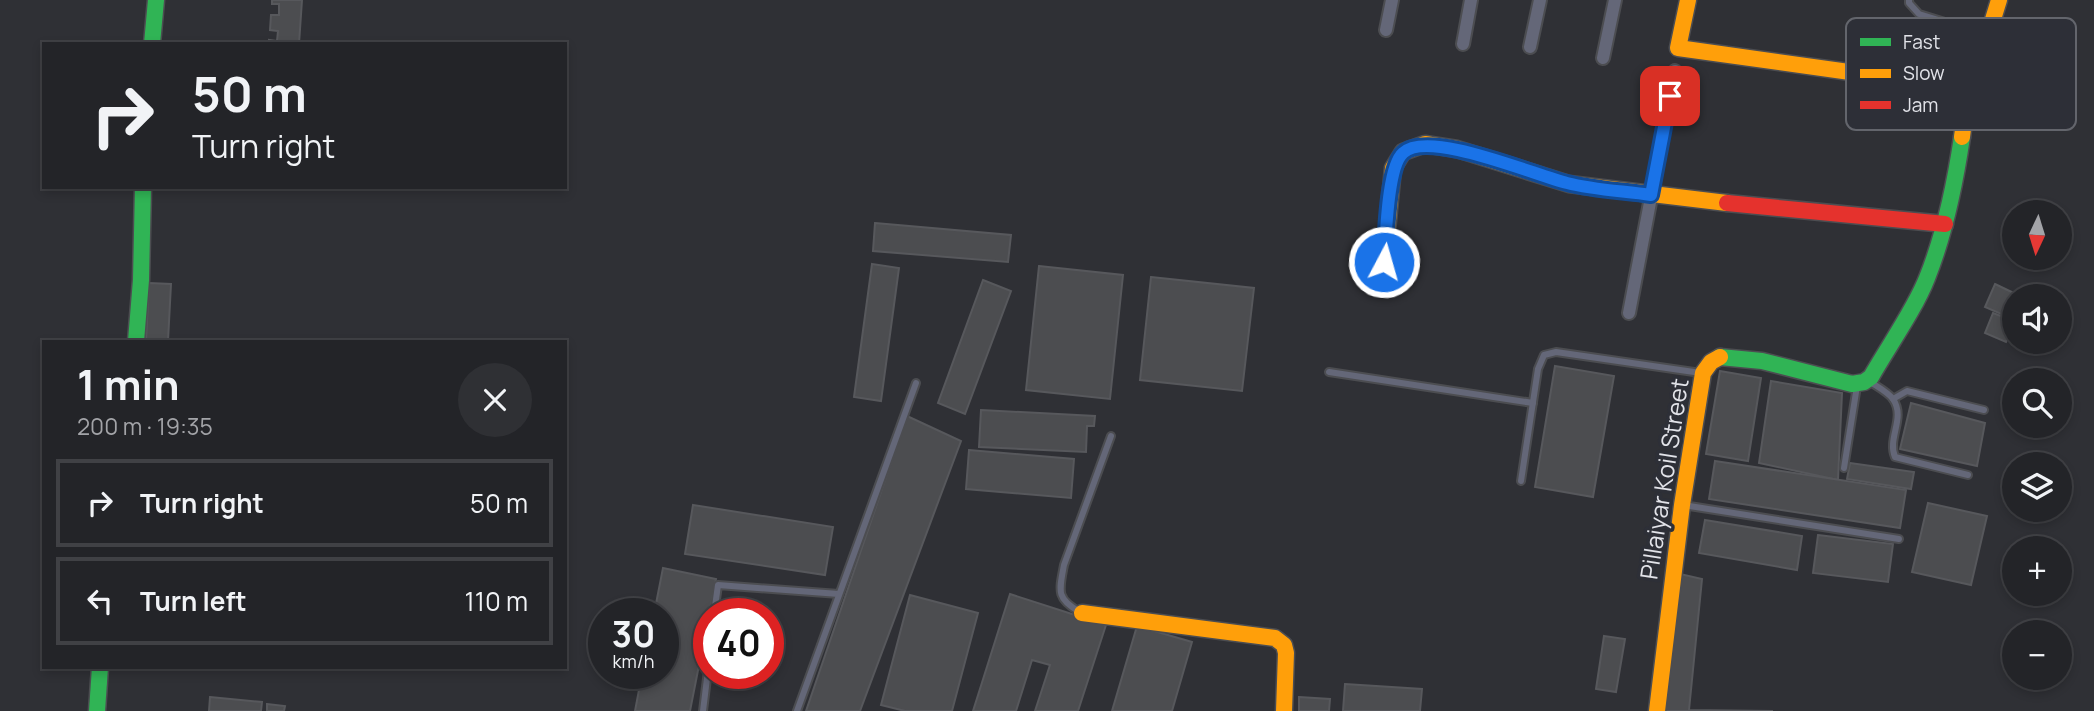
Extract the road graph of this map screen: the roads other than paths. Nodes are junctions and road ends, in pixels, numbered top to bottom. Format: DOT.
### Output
graph roads {
  1 [pos="156,0"];
  2 [pos="1392,0"];
  3 [pos="1471,0"];
  4 [pos="1540,0"];
  5 [pos="1615,0"];
  6 [pos="1688,0"];
  7 [pos="1909,0"];
  8 [pos="1999,0"];
  9 [pos="1932,18"];
  10 [pos="1994,18"];
  11 [pos="1386,30"];
  12 [pos="152,42"];
  13 [pos="1463,44"];
  14 [pos="1531,47"];
  15 [pos="1603,58"];
  16 [pos="1675,71"];
  17 [pos="1846,72"];
  18 [pos="1963,130"];
  19 [pos="143,189"];
  20 [pos="1651,195"];
  21 [pos="1945,224"];
  22 [pos="1384,262"];
  23 [pos="1629,313"];
  24 [pos="136,340"];
  25 [pos="1329,372"];
  26 [pos="1703,373"];
  27 [pos="1863,382"];
  28 [pos="916,383"];
  29 [pos="1893,399"];
  30 [pos="1533,403"];
  31 [pos="1984,410"];
  32 [pos="1111,436"];
  33 [pos="1844,468"];
  34 [pos="1968,475"];
  35 [pos="1521,481"];
  36 [pos="1682,505"];
  37 [pos="1899,539"];
  38 [pos="839,594"];
  39 [pos="716,598"];
  40 [pos="1082,613"];
  41 [pos="100,669"];
  42 [pos="706,689"];
  43 [pos="97,711"];
  44 [pos="703,711"];
  45 [pos="797,711"];
  46 [pos="1284,711"];
  47 [pos="1657,711"];
  1 -- 12 [label="street"];
  2 -- 11 [label="street"];
  3 -- 13 [label="street"];
  4 -- 14 [label="street"];
  5 -- 15 [label="street"];
  6 -- 17 [label="street"];
  7 -- 9 [label="lane"];
  8 -- 10 [label="street"];
  16 -- 20 [label="street"];
  18 -- 21 [label="street"];
  19 -- 24 [label="street"];
  20 -- 21 [label="street"];
  20 -- 22 [label="street"];
  20 -- 23 [label="street"];
  21 -- 27 [label="street"];
  25 -- 30 [label="lane"];
  26 -- 27 [label="street, Pillaiyar Koil Street"];
  26 -- 30 [label="lane"];
  26 -- 36 [label="street, Pillaiyar Koil Street"];
  27 -- 29 [label="lane"];
  27 -- 33 [label="lane"];
  28 -- 38 [label="lane"];
  29 -- 31 [label="lane"];
  29 -- 34 [label="lane"];
  30 -- 35 [label="lane"];
  32 -- 40 [label="lane"];
  36 -- 37 [label="lane"];
  36 -- 47 [label="street, Pillaiyar Koil Street"];
  38 -- 39 [label="lane"];
  38 -- 45 [label="lane"];
  40 -- 46 [label="street"];
  41 -- 43 [label="street"];
  42 -- 44 [label="lane"];
}
